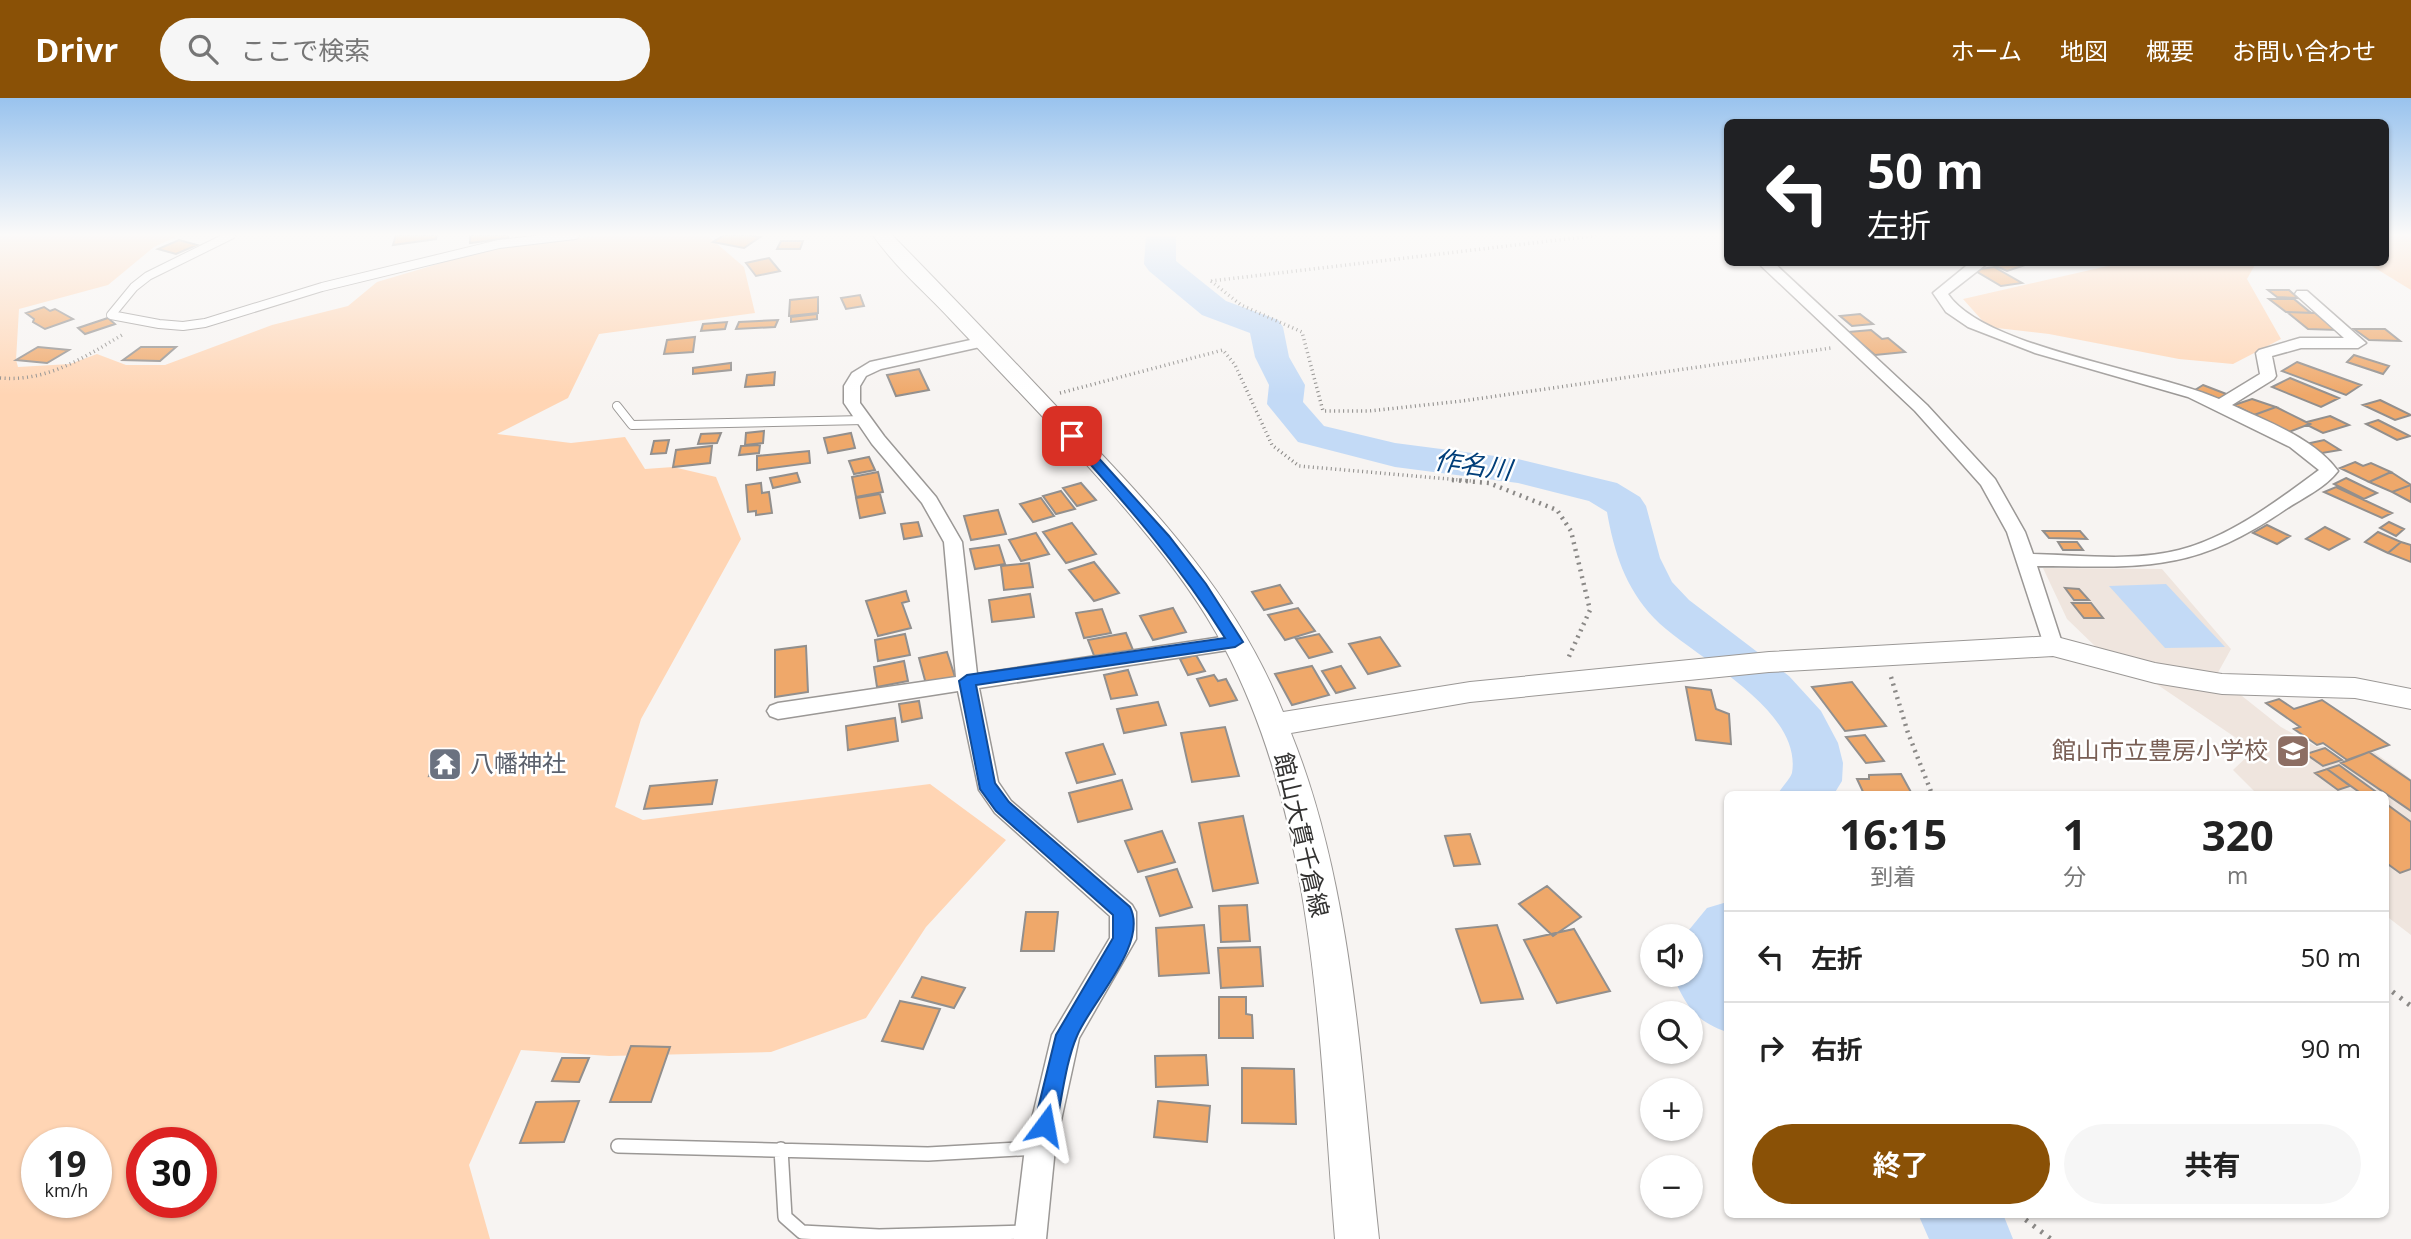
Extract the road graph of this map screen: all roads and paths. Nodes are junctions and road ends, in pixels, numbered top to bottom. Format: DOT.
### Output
graph roads {
  1 [pos="133,288"];
  2 [pos="318,288"];
  3 [pos="933,288"];
  4 [pos="1216,288"];
  5 [pos="1793,288"];
  6 [pos="1946,288"];
  7 [pos="2302,294"];
  8 [pos="144,322"];
  9 [pos="984,342"];
  10 [pos="1854,345"];
  11 [pos="0,378"];
  12 [pos="1038,400"];
  13 [pos="617,405"];
  14 [pos="2220,405"];
  15 [pos="864,420"];
  16 [pos="2027,560"];
  17 [pos="1235,642"];
  18 [pos="2053,646"];
  19 [pos="1884,655"];
  20 [pos="967,681"];
  21 [pos="1556,684"];
  22 [pos="2411,699"];
  23 [pos="778,711"];
  24 [pos="1273,725"];
  25 [pos="1931,791"];
  26 [pos="2389,989"];
  27 [pos="2411,1006"];
  28 [pos="618,1146"];
  29 [pos="1040,1148"];
  30 [pos="781,1149"];
  31 [pos="2023,1218"];
  32 [pos="1030,1236"];
  33 [pos="1357,1239"];
  34 [pos="2050,1239"];
  1 -- 8 [label="lane"];
  2 -- 8 [label="lane"];
  3 -- 9 [label="main road, 館山大貫千倉線"];
  4 -- 10 [label="path"];
  5 -- 10 [label="street"];
  6 -- 14 [label="street"];
  7 -- 14 [label="street"];
  8 -- 11 [label="path"];
  9 -- 12 [label="main road, 館山大貫千倉線"];
  9 -- 15 [label="street"];
  10 -- 16 [label="street"];
  12 -- 17 [label="main road, 館山大貫千倉線"];
  12 -- 21 [label="path"];
  13 -- 15 [label="lane"];
  14 -- 16 [label="street"];
  15 -- 20 [label="street"];
  16 -- 18 [label="street"];
  17 -- 20 [label="street"];
  17 -- 24 [label="main road, 館山大貫千倉線"];
  18 -- 19 [label="main road"];
  18 -- 22 [label="main road"];
  19 -- 21 [label="main road"];
  19 -- 25 [label="path"];
  20 -- 23 [label="street"];
  20 -- 29 [label="street"];
  21 -- 24 [label="main road"];
  24 -- 33 [label="main road, 館山大貫千倉線"];
  26 -- 27 [label="path"];
  28 -- 30 [label="lane"];
  29 -- 30 [label="lane"];
  29 -- 32 [label="street"];
  30 -- 32 [label="lane"];
  31 -- 34 [label="path"];
}
